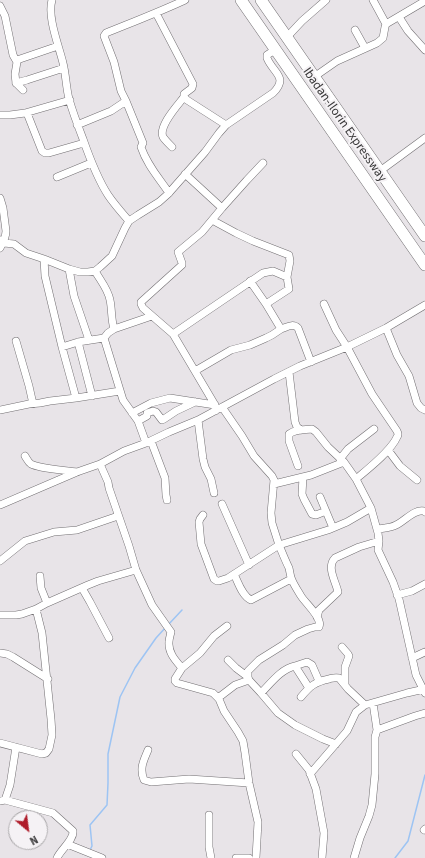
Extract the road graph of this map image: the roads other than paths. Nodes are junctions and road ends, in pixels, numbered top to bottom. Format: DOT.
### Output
graph roads {
  1 [pos="52,0"];
  2 [pos="185,0"];
  3 [pos="241,0"];
  4 [pos="261,0"];
  5 [pos="326,0"];
  6 [pos="373,0"];
  7 [pos="425,1"];
  8 [pos="0,6"];
  9 [pos="156,13"];
  10 [pos="399,17"];
  11 [pos="386,24"];
  12 [pos="4,30"];
  13 [pos="355,30"];
  14 [pos="287,37"];
  15 [pos="58,46"];
  16 [pos="365,48"];
  17 [pos="275,50"];
  18 [pos="425,50"];
  19 [pos="17,60"];
  20 [pos="64,68"];
  21 [pos="314,77"];
  22 [pos="16,83"];
  23 [pos="22,90"];
  24 [pos="184,97"];
  25 [pos="70,100"];
  26 [pos="126,101"];
  27 [pos="27,113"];
  28 [pos="0,115"];
  29 [pos="77,124"];
  30 [pos="226,125"];
  31 [pos="425,138"];
  32 [pos="84,143"];
  33 [pos="172,147"];
  34 [pos="91,163"];
  35 [pos="263,163"];
  36 [pos="380,171"];
  37 [pos="185,174"];
  38 [pos="57,177"];
  39 [pos="169,193"];
  40 [pos="0,198"];
  41 [pos="222,208"];
  42 [pos="212,220"];
  43 [pos="130,221"];
  44 [pos="425,236"];
  45 [pos="1,244"];
  46 [pos="44,259"];
  47 [pos="425,265"];
  48 [pos="69,269"];
  49 [pos="95,271"];
  50 [pos="287,277"];
  51 [pos="250,281"];
  52 [pos="266,304"];
  53 [pos="324,304"];
  54 [pos="425,305"];
  55 [pos="152,316"];
  56 [pos="386,328"];
  57 [pos="114,329"];
  58 [pos="281,329"];
  59 [pos="173,334"];
  60 [pos="104,338"];
  61 [pos="89,340"];
  62 [pos="16,341"];
  63 [pos="78,342"];
  64 [pos="62,347"];
  65 [pos="347,347"];
  66 [pos="311,362"];
  67 [pos="195,370"];
  68 [pos="289,372"];
  69 [pos="120,391"];
  70 [pos="92,396"];
  71 [pos="76,398"];
  72 [pos="196,402"];
  73 [pos="33,404"];
  74 [pos="217,408"];
  75 [pos="0,410"];
  76 [pos="425,410"];
  77 [pos="132,413"];
  78 [pos="198,420"];
  79 [pos="138,421"];
  80 [pos="374,429"];
  81 [pos="301,430"];
  82 [pos="149,442"];
  83 [pos="388,450"];
  84 [pos="25,456"];
  85 [pos="342,460"];
  86 [pos="100,464"];
  87 [pos="298,466"];
  88 [pos="77,472"];
  89 [pos="303,477"];
  90 [pos="356,479"];
  91 [pos="417,480"];
  92 [pos="274,484"];
  93 [pos="214,493"];
  94 [pos="320,497"];
  95 [pos="167,500"];
  96 [pos="222,504"];
  97 [pos="0,505"];
  98 [pos="371,508"];
  99 [pos="326,511"];
  100 [pos="425,512"];
  101 [pos="203,515"];
  102 [pos="118,516"];
  103 [pos="333,528"];
  104 [pos="377,529"];
  105 [pos="379,541"];
  106 [pos="279,545"];
  107 [pos="0,561"];
  108 [pos="249,565"];
  109 [pos="136,570"];
  110 [pos="234,574"];
  111 [pos="40,576"];
  112 [pos="291,579"];
  113 [pos="425,584"];
  114 [pos="82,588"];
  115 [pos="397,595"];
  116 [pos="47,602"];
  117 [pos="36,609"];
  118 [pos="0,615"];
  119 [pos="317,617"];
  120 [pos="227,626"];
  121 [pos="109,638"];
  122 [pos="342,647"];
  123 [pos="425,652"];
  124 [pos="0,653"];
  125 [pos="412,658"];
  126 [pos="228,660"];
  127 [pos="295,666"];
  128 [pos="182,668"];
  129 [pos="248,678"];
  130 [pos="48,679"];
  131 [pos="319,681"];
  132 [pos="345,685"];
  133 [pos="309,688"];
  134 [pos="424,690"];
  135 [pos="261,693"];
  136 [pos="301,697"];
  137 [pos="218,698"];
  138 [pos="373,703"];
  139 [pos="365,705"];
  140 [pos="425,714"];
  141 [pos="377,730"];
  142 [pos="0,742"];
  143 [pos="336,744"];
  144 [pos="16,747"];
  145 [pos="148,750"];
  146 [pos="296,754"];
  147 [pos="310,774"];
  148 [pos="249,783"];
  149 [pos="3,801"];
  150 [pos="209,815"];
  151 [pos="67,844"];
  152 [pos="57,858"];
  153 [pos="102,858"];
  154 [pos="210,858"];
  155 [pos="236,858"];
  156 [pos="249,858"];
  157 [pos="256,858"];
  158 [pos="322,858"];
  159 [pos="354,858"];
  1 -- 15 [label="street"];
  2 -- 9 [label="street"];
  3 -- 17 [label="highway, Ibadan-Ilorin Expressway"];
  4 -- 14 [label="highway, Ibadan-Ilorin Expressway"];
  5 -- 14 [label="street"];
  6 -- 11 [label="street"];
  7 -- 10 [label="street"];
  8 -- 12 [label="street"];
  9 -- 24 [label="street"];
  9 -- 26 [label="street"];
  10 -- 11 [label="street"];
  10 -- 18 [label="street"];
  11 -- 16 [label="street"];
  12 -- 19 [label="street"];
  13 -- 16 [label="street"];
  14 -- 21 [label="highway, Ibadan-Ilorin Expressway"];
  15 -- 19 [label="street"];
  15 -- 20 [label="street"];
  16 -- 21 [label="street"];
  17 -- 30 [label="street"];
  17 -- 47 [label="highway, Ibadan-Ilorin Expressway"];
  19 -- 22 [label="street"];
  20 -- 22 [label="street"];
  20 -- 25 [label="street"];
  21 -- 36 [label="highway, Ibadan-Ilorin Expressway"];
  22 -- 23 [label="street"];
  24 -- 30 [label="street"];
  24 -- 33 [label="street"];
  25 -- 27 [label="street"];
  25 -- 29 [label="street"];
  26 -- 29 [label="street"];
  26 -- 39 [label="street"];
  27 -- 28 [label="street"];
  27 -- 32 [label="street"];
  29 -- 32 [label="street"];
  30 -- 37 [label="street"];
  31 -- 36 [label="street"];
  32 -- 34 [label="street"];
  34 -- 38 [label="street"];
  34 -- 43 [label="street"];
  35 -- 41 [label="street"];
  36 -- 44 [label="highway, Ibadan-Ilorin Expressway"];
  37 -- 39 [label="street"];
  37 -- 41 [label="street"];
  39 -- 43 [label="street"];
  40 -- 45 [label="street"];
  41 -- 42 [label="street"];
  42 -- 50 [label="street"];
  42 -- 55 [label="street"];
  43 -- 49 [label="street"];
  45 -- 46 [label="street"];
  46 -- 48 [label="street"];
  46 -- 64 [label="street"];
  48 -- 49 [label="street"];
  48 -- 61 [label="street"];
  49 -- 57 [label="street"];
  50 -- 51 [label="street"];
  50 -- 52 [label="street"];
  51 -- 52 [label="street"];
  51 -- 59 [label="street"];
  52 -- 58 [label="street"];
  53 -- 65 [label="street"];
  54 -- 56 [label="street"];
  55 -- 57 [label="street"];
  55 -- 59 [label="street"];
  56 -- 65 [label="street"];
  56 -- 76 [label="street"];
  57 -- 60 [label="street"];
  58 -- 66 [label="street"];
  58 -- 67 [label="street"];
  59 -- 67 [label="street"];
  60 -- 61 [label="street"];
  60 -- 69 [label="street"];
  61 -- 63 [label="street"];
  62 -- 73 [label="street"];
  63 -- 64 [label="street"];
  63 -- 70 [label="street"];
  64 -- 71 [label="street"];
  65 -- 66 [label="street"];
  65 -- 83 [label="street"];
  66 -- 68 [label="street"];
  67 -- 74 [label="street"];
  68 -- 74 [label="street"];
  68 -- 81 [label="street"];
  69 -- 70 [label="street"];
  69 -- 77 [label="street"];
  70 -- 71 [label="street"];
  71 -- 73 [label="street"];
  72 -- 74 [label="street"];
  72 -- 77 [label="street"];
  72 -- 79 [label="street"];
  73 -- 75 [label="street"];
  74 -- 78 [label="street"];
  74 -- 92 [label="street"];
  77 -- 79 [label="street"];
  78 -- 82 [label="street"];
  78 -- 93 [label="street"];
  79 -- 82 [label="street"];
  80 -- 85 [label="street"];
  81 -- 85 [label="street"];
  81 -- 87 [label="street"];
  82 -- 86 [label="street"];
  82 -- 95 [label="street"];
  83 -- 90 [label="street"];
  83 -- 91 [label="street"];
  84 -- 88 [label="street"];
  85 -- 89 [label="street"];
  85 -- 90 [label="street"];
  86 -- 88 [label="street"];
  86 -- 102 [label="street"];
  88 -- 97 [label="street"];
  89 -- 92 [label="street"];
  89 -- 99 [label="street"];
  90 -- 98 [label="street"];
  92 -- 106 [label="street"];
  94 -- 99 [label="street"];
  96 -- 108 [label="street"];
  98 -- 103 [label="street"];
  98 -- 104 [label="street"];
  99 -- 103 [label="street"];
  100 -- 104 [label="street"];
  101 -- 110 [label="street"];
  102 -- 107 [label="street"];
  102 -- 109 [label="street"];
  103 -- 106 [label="street"];
  104 -- 105 [label="street"];
  105 -- 115 [label="street"];
  105 -- 119 [label="street"];
  106 -- 108 [label="street"];
  106 -- 112 [label="street"];
  108 -- 110 [label="street"];
  109 -- 114 [label="street"];
  109 -- 128 [label="street"];
  110 -- 112 [label="street"];
  111 -- 116 [label="street"];
  112 -- 119 [label="street"];
  113 -- 115 [label="street"];
  114 -- 116 [label="street"];
  114 -- 121 [label="street"];
  115 -- 125 [label="street"];
  116 -- 117 [label="street"];
  117 -- 118 [label="street"];
  117 -- 130 [label="street"];
  119 -- 129 [label="street"];
  120 -- 128 [label="street"];
  122 -- 132 [label="street"];
  123 -- 125 [label="street"];
  124 -- 130 [label="street"];
  125 -- 134 [label="street"];
  126 -- 129 [label="street"];
  127 -- 131 [label="street"];
  127 -- 133 [label="street"];
  127 -- 135 [label="street"];
  128 -- 137 [label="street"];
  129 -- 135 [label="street"];
  129 -- 137 [label="street"];
  130 -- 144 [label="street"];
  131 -- 132 [label="street"];
  131 -- 133 [label="street"];
  132 -- 139 [label="street"];
  133 -- 136 [label="street"];
  134 -- 138 [label="street"];
  135 -- 143 [label="street"];
  137 -- 148 [label="street"];
  138 -- 139 [label="street"];
  138 -- 141 [label="street"];
  139 -- 143 [label="street"];
  140 -- 141 [label="street"];
  141 -- 159 [label="street"];
  142 -- 144 [label="street"];
  143 -- 147 [label="street"];
  144 -- 149 [label="street"];
  145 -- 148 [label="street"];
  146 -- 147 [label="street"];
  147 -- 158 [label="street"];
  148 -- 157 [label="street"];
  149 -- 151 [label="street"];
  150 -- 154 [label="street"];
  151 -- 152 [label="street"];
  151 -- 153 [label="street"];
  155 -- 156 [label="street"];
}
